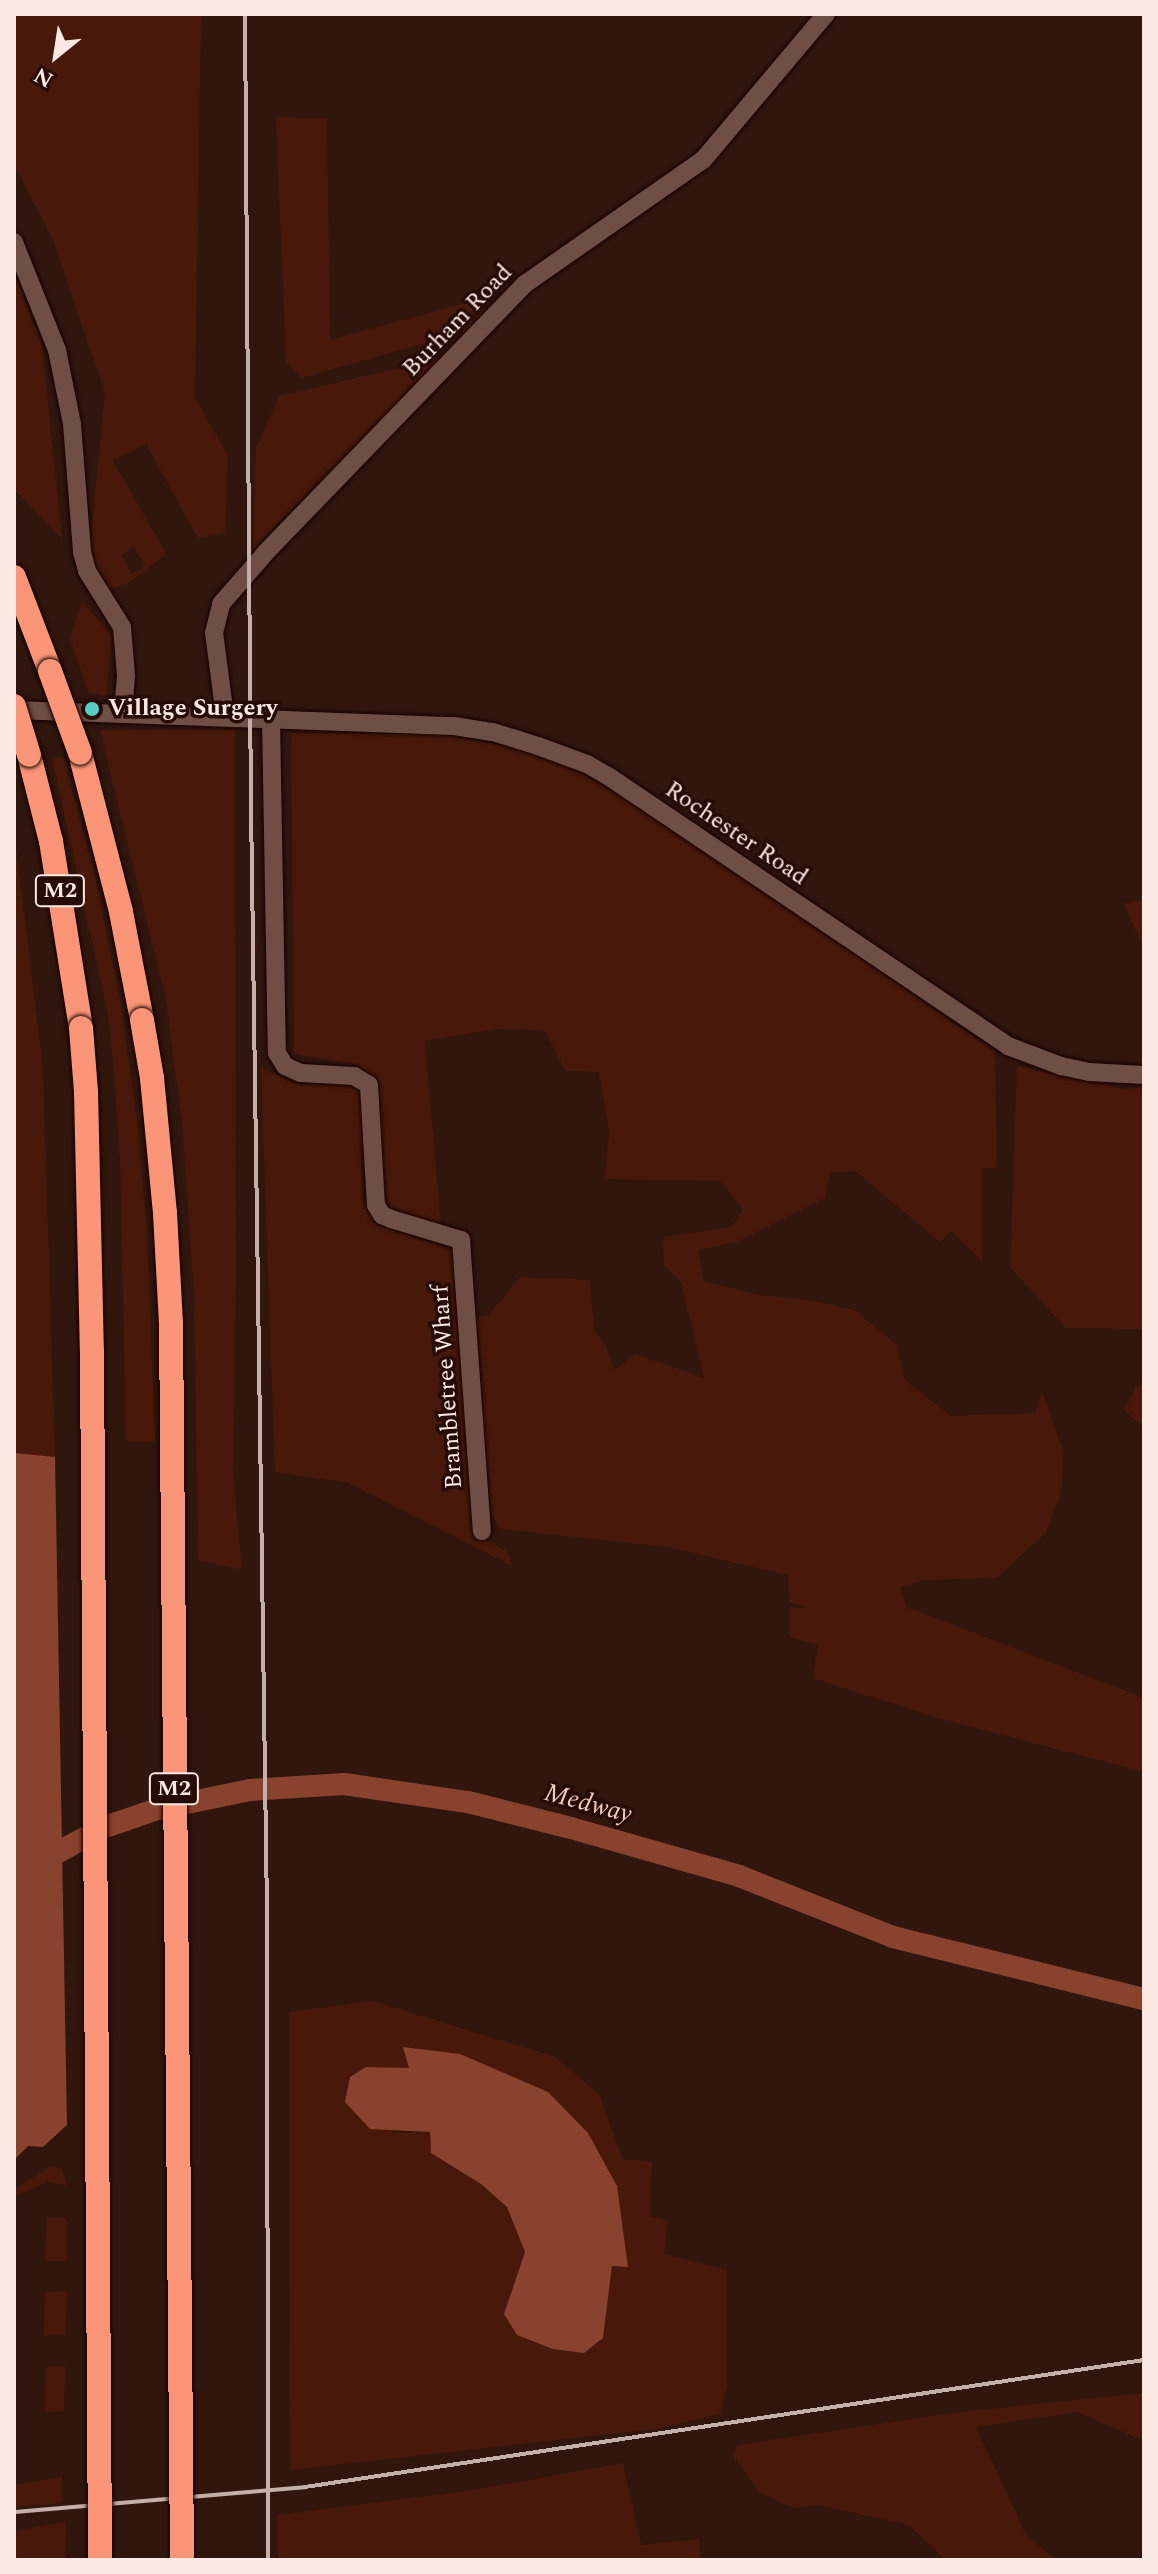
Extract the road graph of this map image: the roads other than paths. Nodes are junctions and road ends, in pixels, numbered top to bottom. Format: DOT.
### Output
graph roads {
  1 [pos="826,14"];
  2 [pos="14,242"];
  3 [pos="14,577"];
  4 [pos="14,708"];
  5 [pos="123,712"];
  6 [pos="225,716"];
  7 [pos="271,719"];
  8 [pos="1144,1075"];
  9 [pos="482,1531"];
  10 [pos="100,2560"];
  11 [pos="182,2560"];
  1 -- 6 [label="street, Burham Road"];
  2 -- 5 [label="street"];
  3 -- 11 [label="highway, M2, bridge"];
  4 -- 5 [label="street, Rochester Road"];
  4 -- 10 [label="highway, M2, bridge"];
  5 -- 6 [label="street, Rochester Road"];
  6 -- 7 [label="street, Rochester Road"];
  7 -- 8 [label="street, Rochester Road"];
  7 -- 9 [label="street, Brambletree Wharf"];
}
